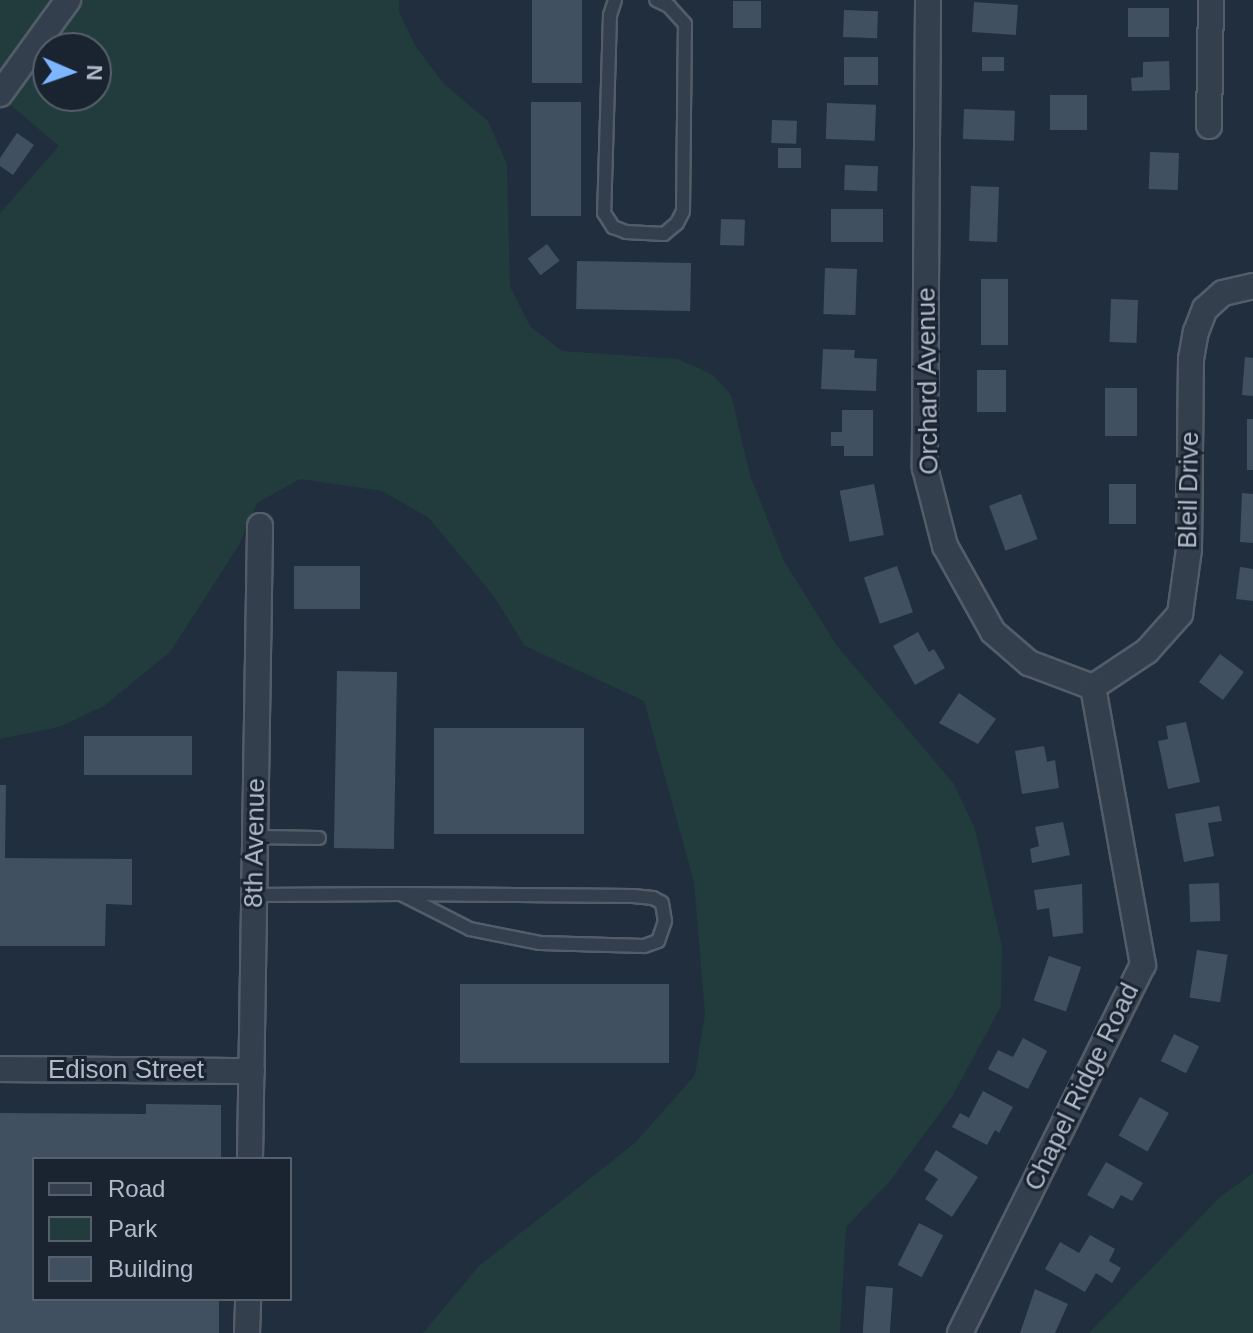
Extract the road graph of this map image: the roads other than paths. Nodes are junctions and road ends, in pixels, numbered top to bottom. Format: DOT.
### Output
graph roads {
  1 [pos="68,0"];
  2 [pos="615,0"];
  3 [pos="656,0"];
  4 [pos="928,0"];
  5 [pos="1211,0"];
  6 [pos="0,94"];
  7 [pos="1209,126"];
  8 [pos="1253,286"];
  9 [pos="260,526"];
  10 [pos="1093,687"];
  11 [pos="256,837"];
  12 [pos="319,838"];
  13 [pos="401,894"];
  14 [pos="255,895"];
  15 [pos="0,1069"];
  16 [pos="252,1071"];
  17 [pos="250,1157"];
  18 [pos="248,1301"];
  19 [pos="247,1333"];
  20 [pos="960,1333"];
  1 -- 6 [label="street"];
  2 -- 3 [label="lane"];
  4 -- 10 [label="street, Orchard Avenue"];
  5 -- 7 [label="street"];
  8 -- 10 [label="street, Bleil Drive"];
  9 -- 11 [label="street, 8th Avenue"];
  10 -- 20 [label="street, Chapel Ridge Road"];
  11 -- 12 [label="lane"];
  11 -- 14 [label="street, 8th Avenue"];
  13 -- 13 [label="lane"];
  13 -- 14 [label="lane"];
  14 -- 16 [label="street, 8th Avenue"];
  15 -- 16 [label="street, Edison Street"];
  16 -- 17 [label="street, 8th Avenue"];
  18 -- 19 [label="street"];
}
